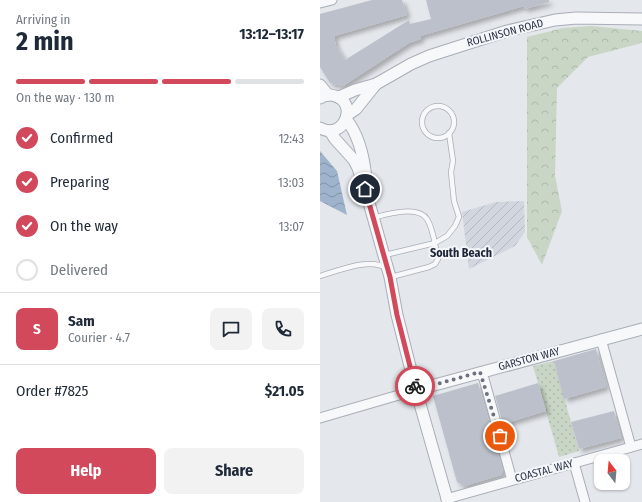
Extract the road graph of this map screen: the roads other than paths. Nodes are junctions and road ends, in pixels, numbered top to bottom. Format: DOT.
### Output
graph roads {
  1 [pos="332,0"];
  2 [pos="320,3"];
  3 [pos="642,18"];
  4 [pos="376,84"];
  5 [pos="320,85"];
  6 [pos="329,97"];
  7 [pos="347,117"];
  8 [pos="323,129"];
  9 [pos="449,133"];
  10 [pos="368,199"];
  11 [pos="373,218"];
  12 [pos="435,243"];
  13 [pos="383,255"];
  14 [pos="388,273"];
  15 [pos="320,276"];
  16 [pos="642,329"];
  17 [pos="601,339"];
  18 [pos="480,372"];
  19 [pos="416,390"];
  20 [pos="320,418"];
  21 [pos="642,444"];
  22 [pos="631,447"];
  23 [pos="574,463"];
  24 [pos="512,480"];
  25 [pos="447,500"];
  26 [pos="585,502"];
  1 -- 2 [label="street"];
  3 -- 4 [label="street, ROLLINSON ROAD"];
  4 -- 6 [label="street, ROLLINSON ROAD"];
  4 -- 7 [label="street, ROLLINSON ROAD"];
  5 -- 6 [label="street"];
  6 -- 7 [label="street"];
  7 -- 8 [label="street, ROLLINSON ROAD"];
  7 -- 10 [label="street"];
  8 -- 10 [label="street"];
  9 -- 9 [label="lane"];
  9 -- 12 [label="lane"];
  10 -- 11 [label="street"];
  11 -- 12 [label="lane"];
  11 -- 13 [label="street"];
  12 -- 13 [label="lane"];
  12 -- 14 [label="lane"];
  13 -- 14 [label="street"];
  14 -- 15 [label="lane"];
  14 -- 19 [label="street"];
  16 -- 17 [label="street, GARSTON WAY"];
  17 -- 18 [label="street, GARSTON WAY"];
  17 -- 22 [label="street"];
  18 -- 19 [label="street, GARSTON WAY"];
  18 -- 24 [label="street"];
  19 -- 20 [label="street"];
  19 -- 25 [label="street"];
  21 -- 22 [label="street, COASTAL WAY"];
  22 -- 23 [label="street, COASTAL WAY"];
  23 -- 24 [label="street, COASTAL WAY"];
  23 -- 26 [label="street"];
  24 -- 25 [label="street, COASTAL WAY"];
}
